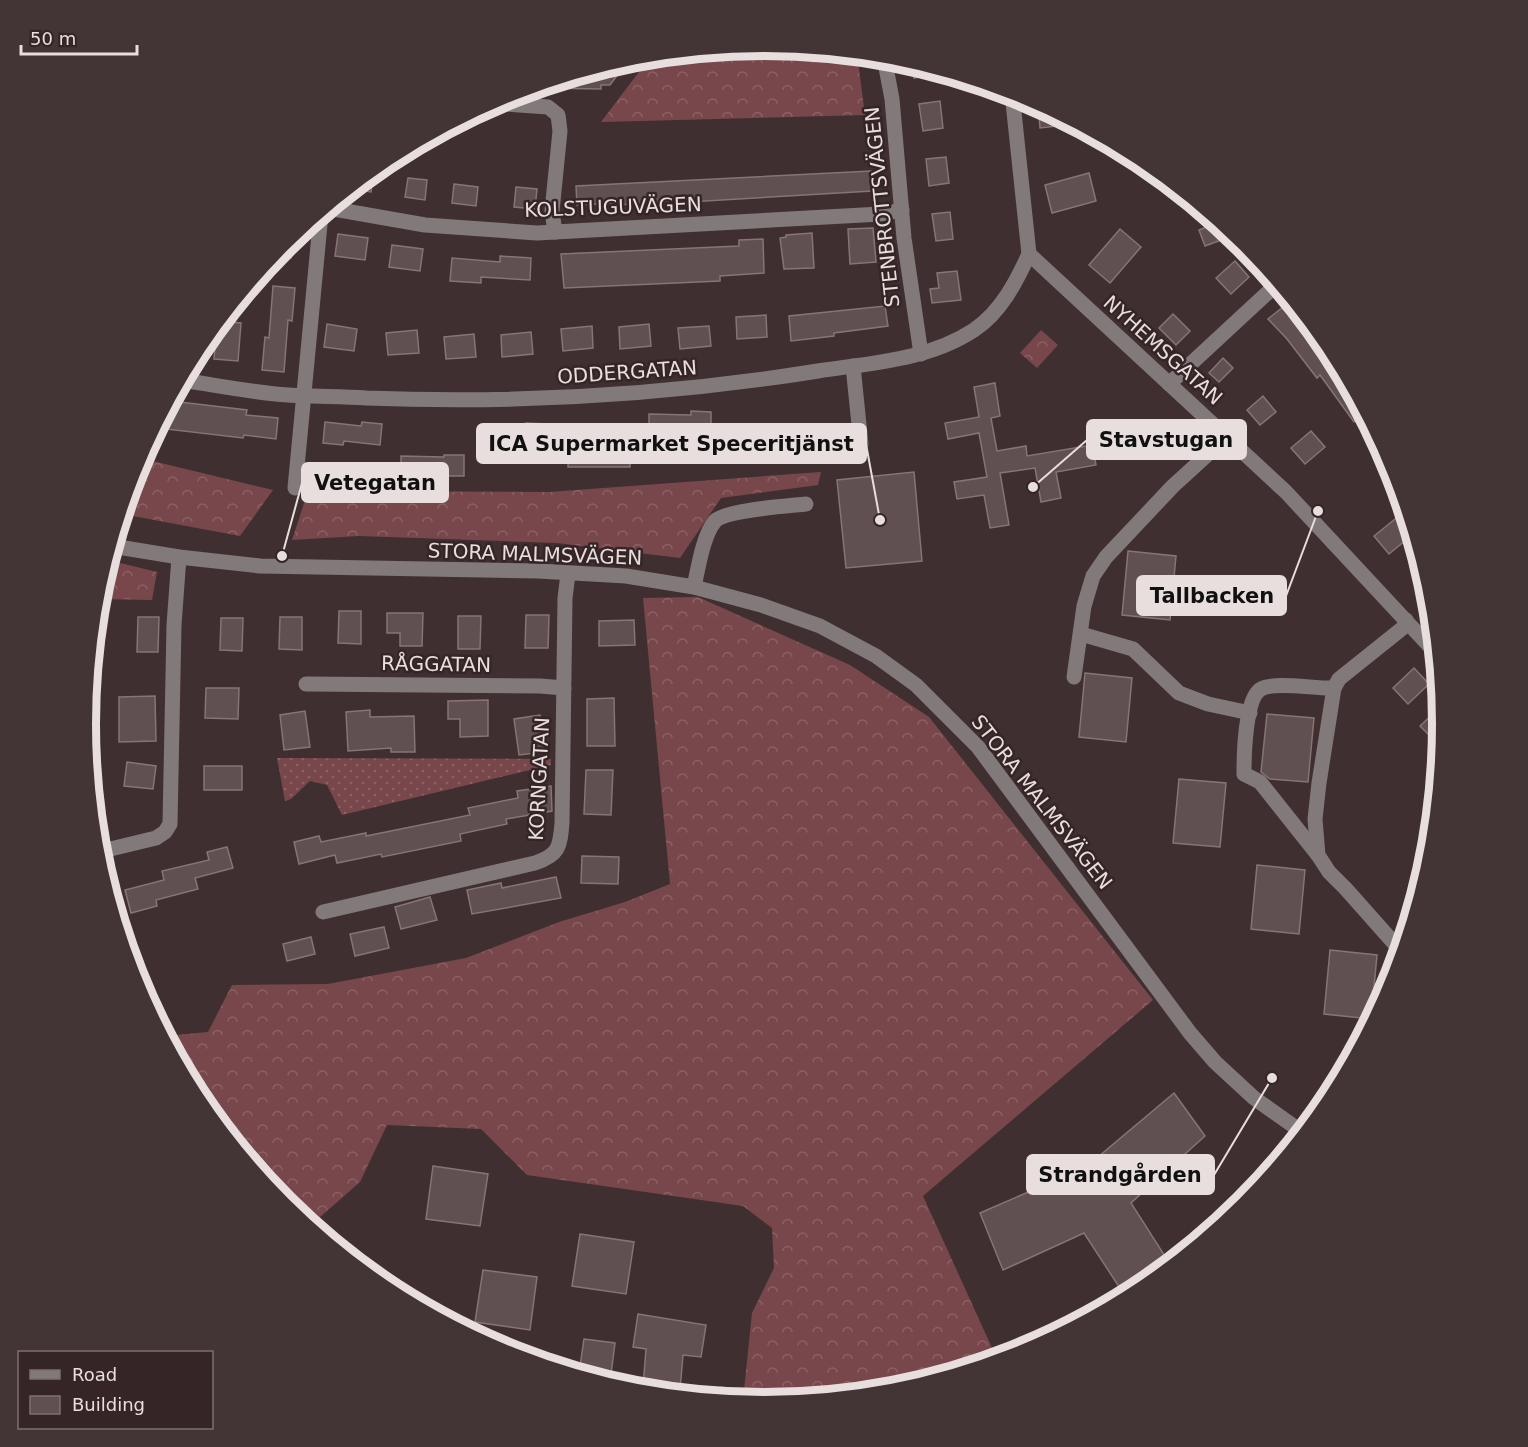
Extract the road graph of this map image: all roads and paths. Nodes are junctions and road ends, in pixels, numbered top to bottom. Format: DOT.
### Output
graph roads {
  1 [pos="886,67"];
  2 [pos="1013,103"];
  3 [pos="512,104"];
  4 [pos="338,210"];
  5 [pos="902,210"];
  6 [pos="320,225"];
  7 [pos="555,232"];
  8 [pos="1029,254"];
  9 [pos="1271,289"];
  10 [pos="921,354"];
  11 [pos="853,366"];
  12 [pos="190,381"];
  13 [pos="1169,384"];
  14 [pos="304,395"];
  15 [pos="1224,434"];
  16 [pos="861,444"];
  17 [pos="295,488"];
  18 [pos="806,504"];
  19 [pos="120,547"];
  20 [pos="178,557"];
  21 [pos="568,574"];
  22 [pos="694,587"];
  23 [pos="1406,620"];
  24 [pos="1081,634"];
  25 [pos="1427,642"];
  26 [pos="1074,677"];
  27 [pos="306,684"];
  28 [pos="1337,684"];
  29 [pos="564,688"];
  30 [pos="1250,713"];
  31 [pos="108,850"];
  32 [pos="1318,855"];
  33 [pos="323,912"];
  34 [pos="1395,944"];
  35 [pos="1296,1128"];
  1 -- 5 [label="street, STENBROTTSVÄGEN"];
  2 -- 8 [label="street"];
  3 -- 7 [label="street"];
  4 -- 7 [label="street, KOLSTUGUVÄGEN"];
  5 -- 7 [label="street, KOLSTUGUVÄGEN"];
  5 -- 10 [label="street, STENBROTTSVÄGEN"];
  6 -- 14 [label="street"];
  8 -- 10 [label="street, ODDERGATAN"];
  8 -- 13 [label="street, NYHEMSGATAN"];
  9 -- 13 [label="street"];
  10 -- 11 [label="street, ODDERGATAN"];
  11 -- 14 [label="street, ODDERGATAN"];
  11 -- 16 [label="street"];
  12 -- 14 [label="street, ODDERGATAN"];
  13 -- 15 [label="street, NYHEMSGATAN"];
  14 -- 17 [label="street"];
  15 -- 23 [label="street, NYHEMSGATAN"];
  15 -- 24 [label="street"];
  18 -- 22 [label="street"];
  19 -- 20 [label="street, STORA MALMSVÄGEN"];
  20 -- 21 [label="street, STORA MALMSVÄGEN"];
  20 -- 31 [label="street"];
  21 -- 22 [label="street, STORA MALMSVÄGEN"];
  21 -- 29 [label="street, KORNGATAN"];
  22 -- 35 [label="street, STORA MALMSVÄGEN"];
  23 -- 25 [label="street, NYHEMSGATAN"];
  23 -- 28 [label="street"];
  24 -- 26 [label="street"];
  24 -- 30 [label="street"];
  27 -- 29 [label="street, RÅGGATAN"];
  28 -- 30 [label="street"];
  28 -- 32 [label="street"];
  29 -- 33 [label="street, KORNGATAN"];
  30 -- 32 [label="street"];
  32 -- 34 [label="street"];
}
